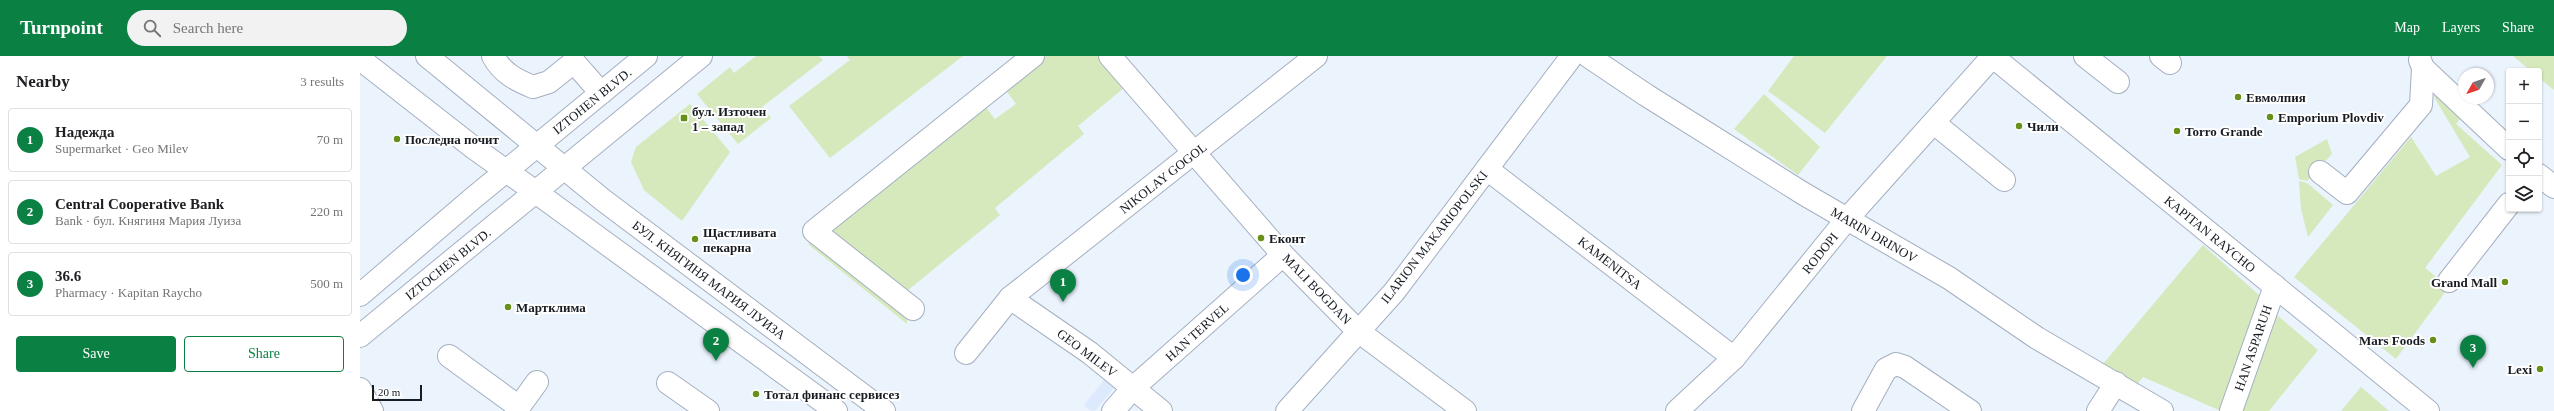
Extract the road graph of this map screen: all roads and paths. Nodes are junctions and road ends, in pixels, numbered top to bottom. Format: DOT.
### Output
graph roads {
  1 [pos="427,56"];
  2 [pos="493,56"];
  3 [pos="646,56"];
  4 [pos="701,56"];
  5 [pos="1033,56"];
  6 [pos="1110,56"];
  7 [pos="1316,56"];
  8 [pos="1572,56"];
  9 [pos="1588,56"];
  10 [pos="2084,56"];
  11 [pos="1998,58"];
  12 [pos="360,59"];
  13 [pos="578,59"];
  14 [pos="2421,62"];
  15 [pos="2118,82"];
  16 [pos="601,93"];
  17 [pos="1934,123"];
  18 [pos="537,145"];
  19 [pos="2506,146"];
  20 [pos="1195,153"];
  21 [pos="564,169"];
  22 [pos="1487,169"];
  23 [pos="505,172"];
  24 [pos="2320,172"];
  25 [pos="2540,176"];
  26 [pos="2004,180"];
  27 [pos="2554,187"];
  28 [pos="537,193"];
  29 [pos="2506,208"];
  30 [pos="1847,219"];
  31 [pos="1283,255"];
  32 [pos="2449,282"];
  33 [pos="2275,286"];
  34 [pos="360,295"];
  35 [pos="1010,298"];
  36 [pos="913,309"];
  37 [pos="1358,331"];
  38 [pos="360,336"];
  39 [pos="966,353"];
  40 [pos="449,356"];
  41 [pos="1734,358"];
  42 [pos="537,382"];
  43 [pos="668,383"];
  44 [pos="2116,383"];
  45 [pos="1133,388"];
  46 [pos="360,389"];
  47 [pos="518,409"];
  48 [pos="372,411"];
  49 [pos="708,411"];
  50 [pos="836,411"];
  51 [pos="884,411"];
  52 [pos="1113,411"];
  53 [pos="1161,411"];
  54 [pos="1287,411"];
  55 [pos="1465,411"];
  56 [pos="1677,411"];
  57 [pos="1863,411"];
  58 [pos="1970,411"];
  59 [pos="2098,411"];
  60 [pos="2162,411"];
  61 [pos="2231,411"];
  62 [pos="2428,411"];
  1 -- 18 [label="street, БУЛ. КНЯГИНЯ МАРИЯ ЛУИЗА"];
  2 -- 13 [label="street"];
  3 -- 16 [label="street, IZTOHEN BLVD."];
  4 -- 21 [label="street"];
  5 -- 36 [label="street"];
  6 -- 20 [label="street, MALI BOGDAN"];
  7 -- 20 [label="street, NIKOLAY GOGOL"];
  8 -- 22 [label="street, ILARION MAKARIOPOLSKI"];
  9 -- 30 [label="street, MARIN DRINOV"];
  10 -- 15 [label="street"];
  11 -- 17 [label="street, RODOPI"];
  11 -- 33 [label="street, KAPITAN RAYCHO"];
  12 -- 23 [label="street"];
  13 -- 16 [label="street"];
  14 -- 19 [label="street"];
  14 -- 24 [label="street"];
  16 -- 18 [label="street, IZTOHEN BLVD."];
  17 -- 26 [label="street"];
  17 -- 30 [label="street, RODOPI"];
  18 -- 21 [label="street, БУЛ. КНЯГИНЯ МАРИЯ ЛУИЗА"];
  18 -- 23 [label="street, IZTOHEN BLVD."];
  20 -- 31 [label="street, MALI BOGDAN"];
  20 -- 35 [label="street, NIKOLAY GOGOL"];
  21 -- 28 [label="street, IZTOCHEN BLVD."];
  21 -- 51 [label="street, БУЛ. КНЯГИНЯ МАРИЯ ЛУИЗА"];
  22 -- 37 [label="street, ILARION MAKARIOPOLSKI"];
  22 -- 41 [label="street, KAMENITSA"];
  23 -- 28 [label="street"];
  23 -- 34 [label="street"];
  25 -- 27 [label="street"];
  28 -- 38 [label="street, IZTOCHEN BLVD."];
  28 -- 50 [label="street"];
  29 -- 32 [label="street"];
  30 -- 41 [label="street, RODOPI"];
  30 -- 44 [label="street, MARIN DRINOV"];
  31 -- 37 [label="street, MALI BOGDAN"];
  31 -- 45 [label="street, HAN TERVEL"];
  33 -- 61 [label="street, HAN ASPARUH"];
  33 -- 62 [label="street, KAPITAN RAYCHO"];
  35 -- 39 [label="street, NIKOLAY GOGOL"];
  35 -- 45 [label="street, GEO MILEV"];
  37 -- 54 [label="street, ILARION MAKARIOPOLSKI"];
  37 -- 55 [label="street, MALI BOGDAN"];
  40 -- 47 [label="street"];
  41 -- 56 [label="street, RODOPI"];
  42 -- 47 [label="street"];
  43 -- 49 [label="street"];
  44 -- 59 [label="street"];
  44 -- 60 [label="street, MARIN DRINOV"];
  45 -- 52 [label="street, HAN TERVEL"];
  45 -- 53 [label="street, GEO MILEV"];
  46 -- 48 [label="street"];
  57 -- 58 [label="street"];
}
